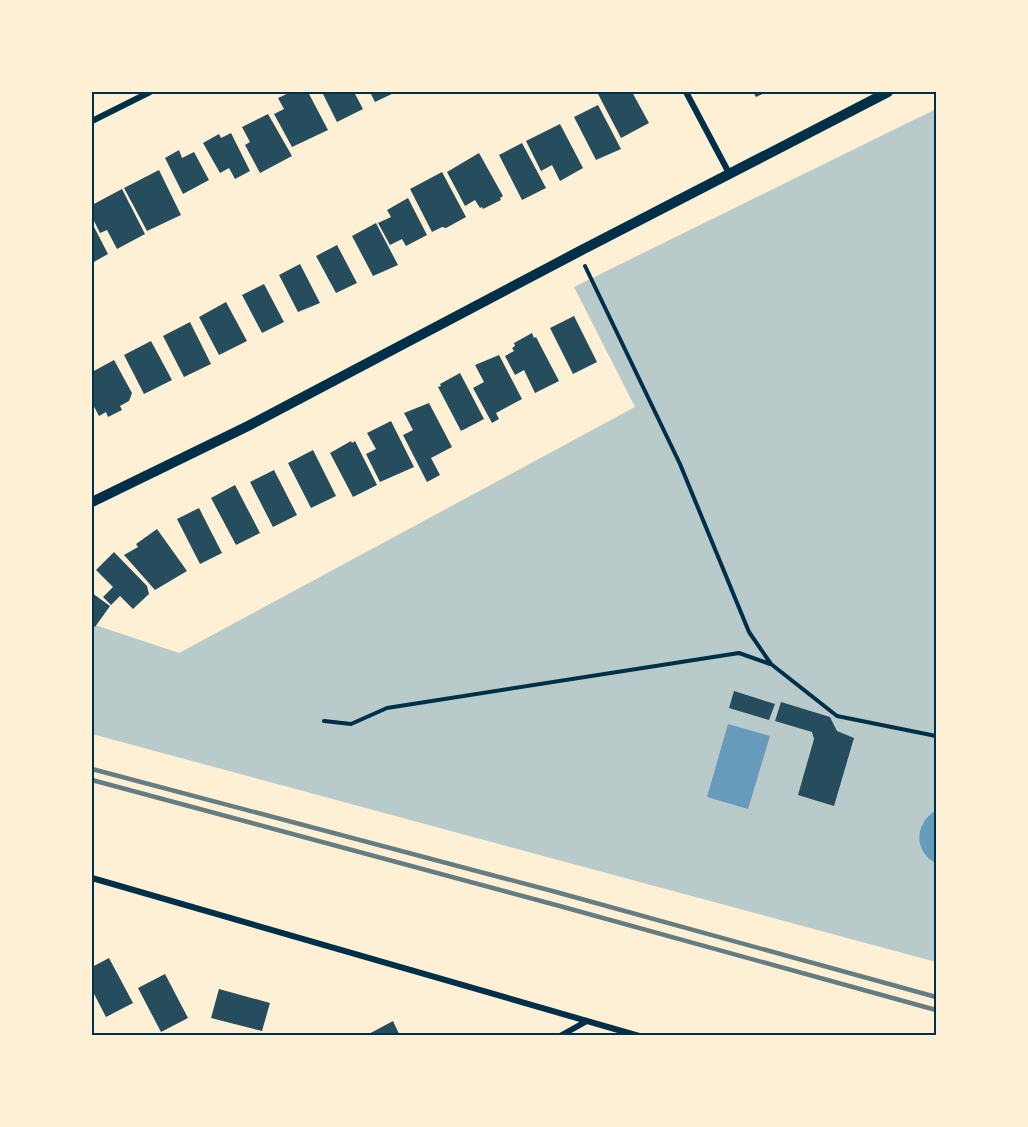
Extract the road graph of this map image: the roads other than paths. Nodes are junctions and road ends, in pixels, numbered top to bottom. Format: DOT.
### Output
graph roads {
  1 [pos="150,92"];
  2 [pos="686,92"];
  3 [pos="888,92"];
  4 [pos="92,121"];
  5 [pos="729,173"];
  6 [pos="92,502"];
  7 [pos="92,878"];
  8 [pos="588,1021"];
  9 [pos="560,1035"];
  10 [pos="639,1035"];
  1 -- 4 [label="street"];
  2 -- 5 [label="street"];
  3 -- 5 [label="street"];
  5 -- 6 [label="street"];
  7 -- 8 [label="street"];
  8 -- 9 [label="street"];
  8 -- 10 [label="street"];
}
